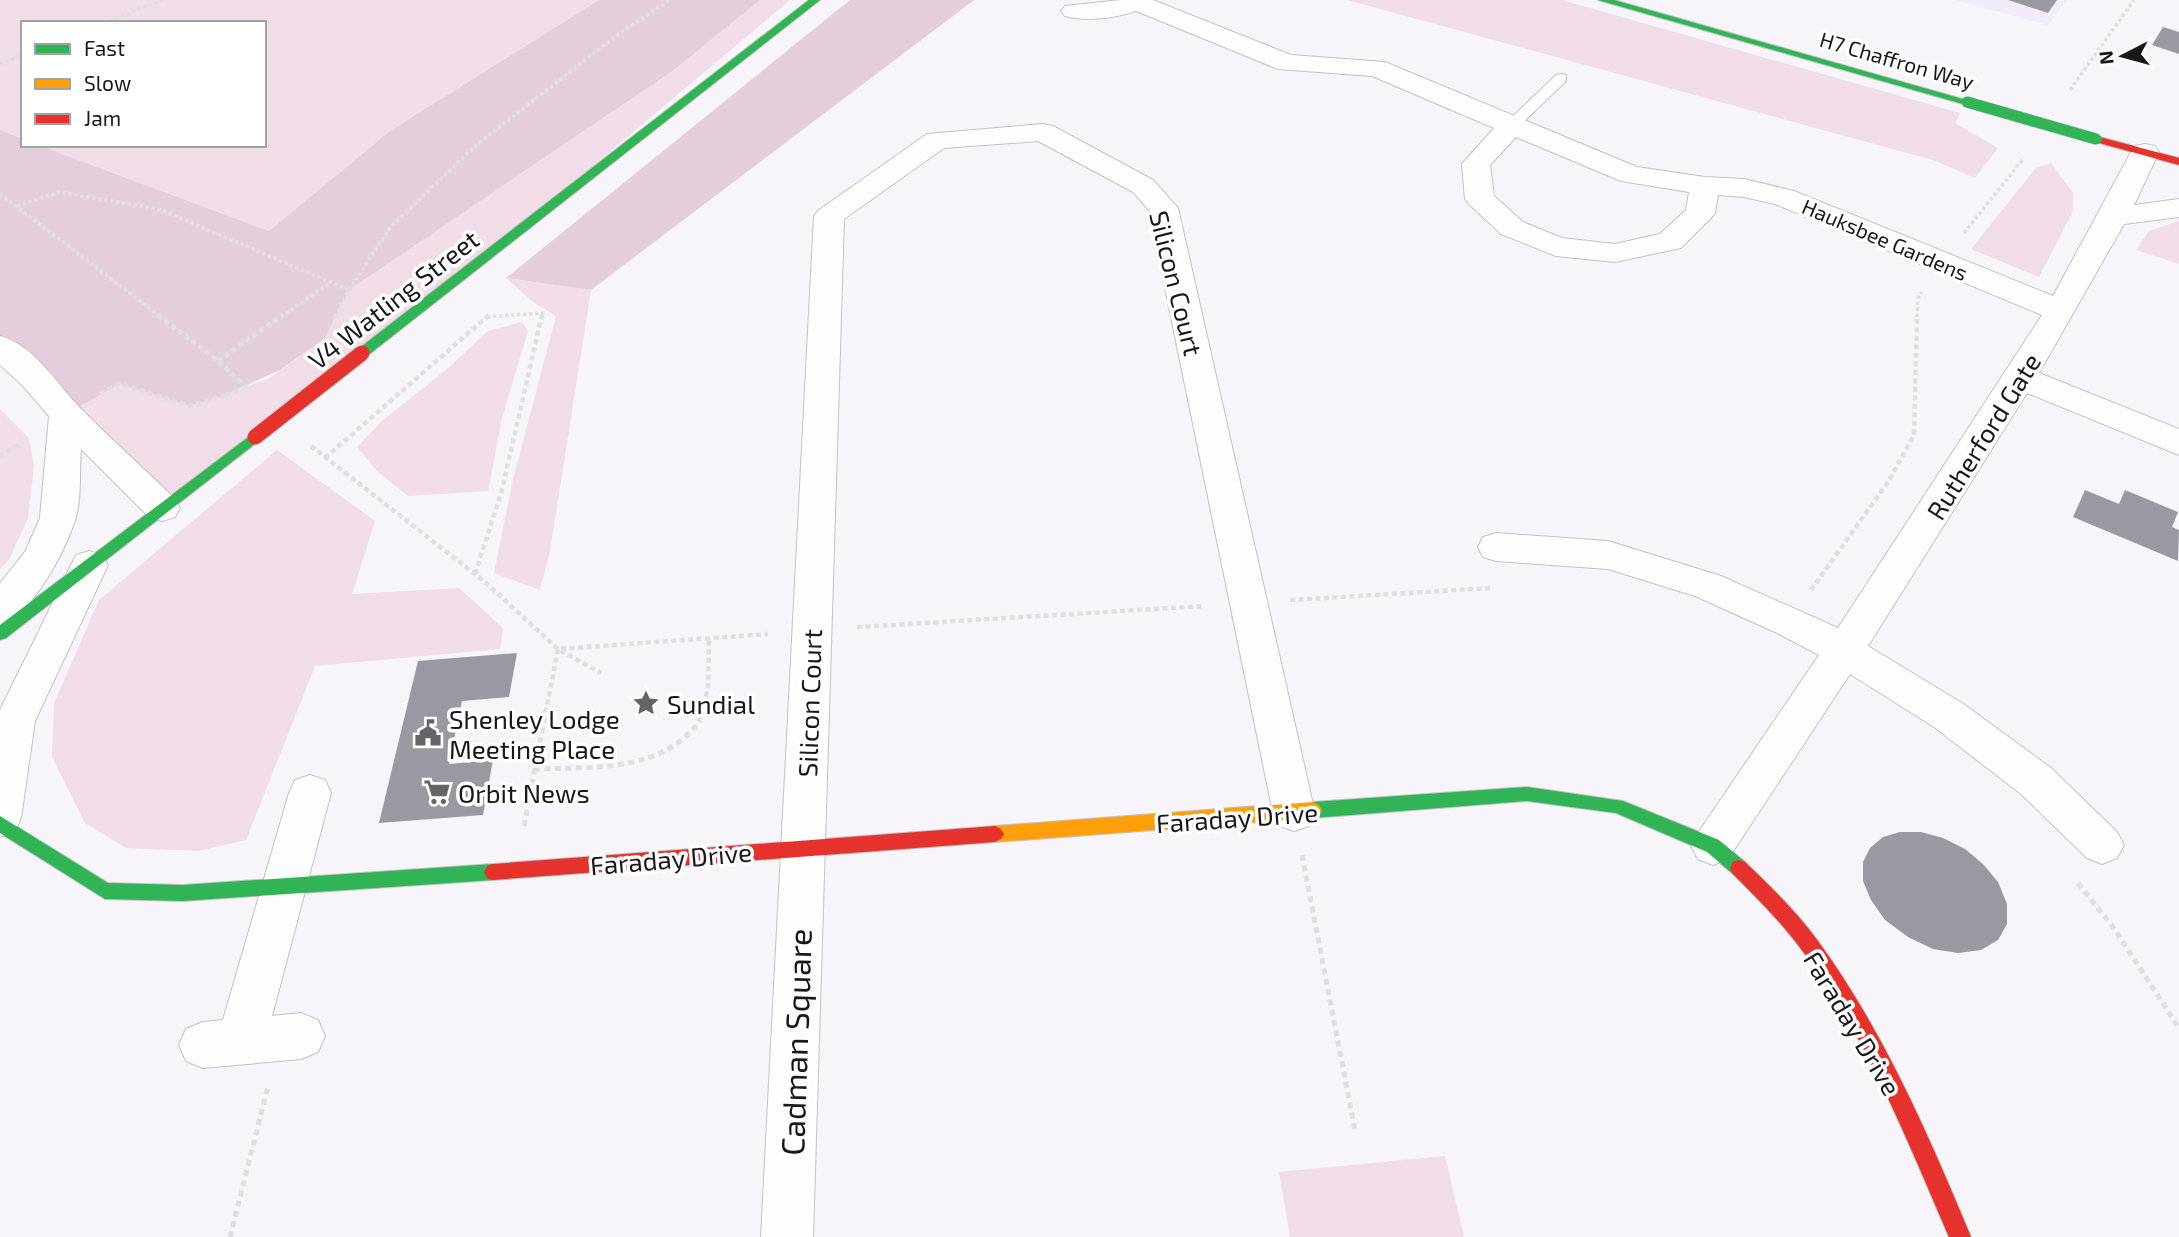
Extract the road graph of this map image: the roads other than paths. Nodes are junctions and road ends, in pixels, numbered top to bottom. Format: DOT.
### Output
graph roads {
  1 [pos="815,0"];
  2 [pos="1603,0"];
  3 [pos="1139,2"];
  4 [pos="1074,11"];
  5 [pos="1561,78"];
  6 [pos="1511,126"];
  7 [pos="2096,138"];
  8 [pos="2162,153"];
  9 [pos="2179,162"];
  10 [pos="1705,186"];
  11 [pos="2179,208"];
  12 [pos="2115,216"];
  13 [pos="2060,311"];
  14 [pos="0,347"];
  15 [pos="2021,378"];
  16 [pos="66,414"];
  17 [pos="2179,443"];
  18 [pos="162,508"];
  19 [pos="1496,547"];
  20 [pos="89,565"];
  21 [pos="0,610"];
  22 [pos="0,634"];
  23 [pos="1845,652"];
  24 [pos="310,793"];
  25 [pos="1294,813"];
  26 [pos="0,818"];
  27 [pos="0,824"];
  28 [pos="2102,845"];
  29 [pos="1713,846"];
  30 [pos="803,847"];
  31 [pos="285,886"];
  32 [pos="257,1040"];
  33 [pos="787,1237"];
  34 [pos="1960,1237"];
  1 -- 18 [label="street, V4 Watling Street, bridge"];
  2 -- 7 [label="street, H7 Chaffron Way, bridge"];
  3 -- 4 [label="street, Hauksbee Gardens"];
  3 -- 6 [label="street, Hauksbee Gardens"];
  5 -- 6 [label="lane"];
  6 -- 10 [label="street, Hauksbee Gardens"];
  6 -- 10 [label="street"];
  7 -- 8 [label="street"];
  8 -- 9 [label="street"];
  8 -- 12 [label="street, Rutherford Gate"];
  10 -- 13 [label="street, Hauksbee Gardens"];
  11 -- 12 [label="street"];
  12 -- 13 [label="street, Rutherford Gate"];
  13 -- 15 [label="street, Rutherford Gate"];
  14 -- 16 [label="street"];
  15 -- 17 [label="street"];
  15 -- 23 [label="street, Rutherford Gate"];
  16 -- 18 [label="street"];
  16 -- 21 [label="street"];
  18 -- 20 [label="street, V4 Watling Street"];
  19 -- 23 [label="street"];
  20 -- 22 [label="street, V4 Watling Street"];
  20 -- 26 [label="street"];
  23 -- 28 [label="street"];
  23 -- 29 [label="street, Rutherford Gate"];
  24 -- 31 [label="street"];
  25 -- 29 [label="street, Faraday Drive"];
  25 -- 30 [label="street, Faraday Drive"];
  25 -- 30 [label="street, Silicon Court"];
  27 -- 31 [label="street, Faraday Drive"];
  29 -- 34 [label="street, Faraday Drive"];
  30 -- 31 [label="street, Faraday Drive"];
  30 -- 33 [label="street, Cadman Square"];
  31 -- 32 [label="street"];
}
